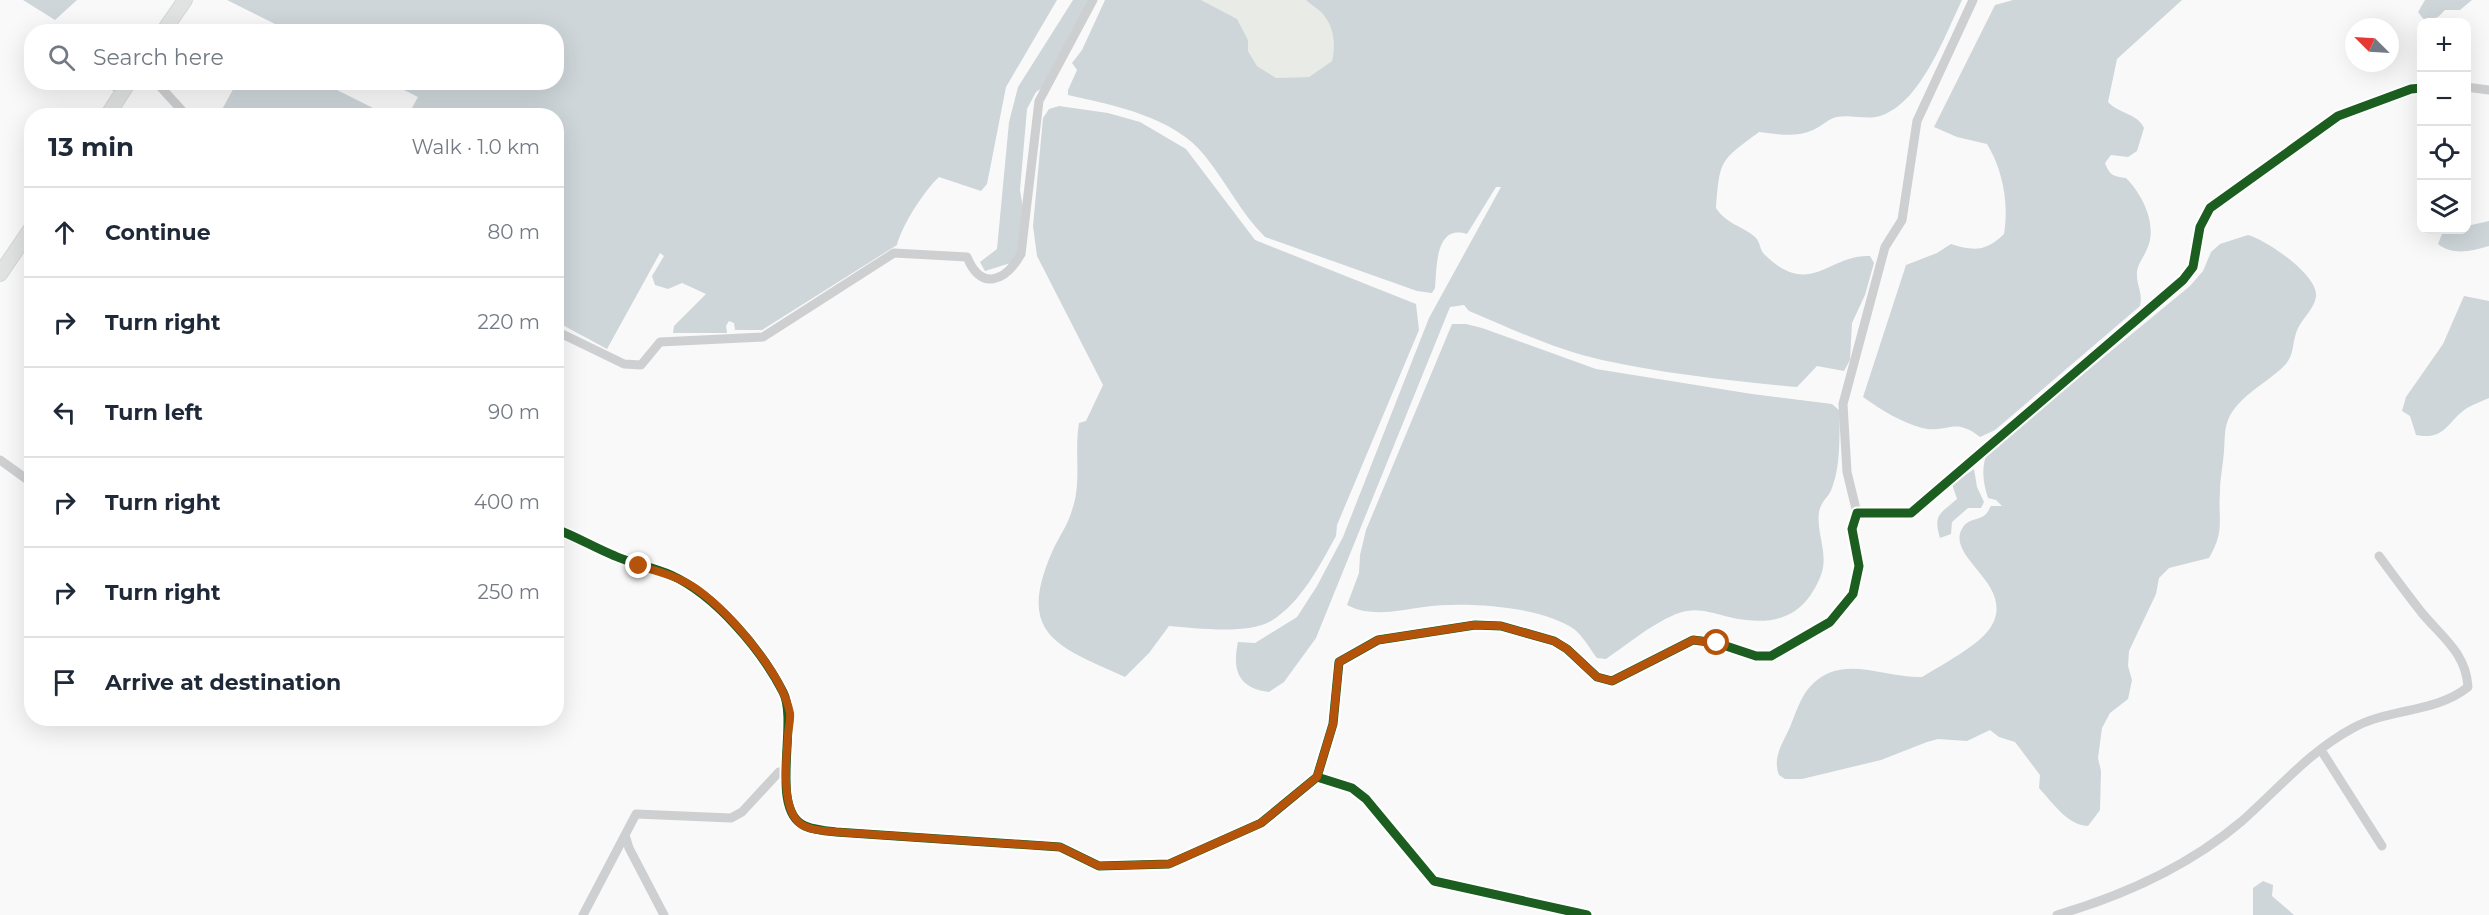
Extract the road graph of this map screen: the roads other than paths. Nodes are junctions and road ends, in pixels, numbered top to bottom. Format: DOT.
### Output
graph roads {
  1 [pos="185,0"];
  2 [pos="1093,0"];
  3 [pos="1973,0"];
  4 [pos="168,24"];
  5 [pos="2417,88"];
  6 [pos="2471,88"];
  7 [pos="124,90"];
  8 [pos="163,90"];
  9 [pos="2489,90"];
  10 [pos="112,108"];
  11 [pos="180,108"];
  12 [pos="24,239"];
  13 [pos="0,274"];
  14 [pos="564,335"];
  15 [pos="0,460"];
  16 [pos="24,477"];
  17 [pos="1857,513"];
  18 [pos="564,533"];
  19 [pos="2379,556"];
  20 [pos="2321,750"];
  21 [pos="786,771"];
  22 [pos="1317,777"];
  23 [pos="625,835"];
  24 [pos="2382,846"];
  25 [pos="583,915"];
  26 [pos="664,915"];
  27 [pos="1587,915"];
  28 [pos="2056,915"];
  1 -- 4 [label="main road"];
  2 -- 14 [label="street"];
  3 -- 17 [label="street"];
  5 -- 17 [label="street"];
  6 -- 9 [label="street"];
  7 -- 10 [label="main road"];
  8 -- 11 [label="street"];
  12 -- 13 [label="main road"];
  15 -- 16 [label="street"];
  17 -- 22 [label="street"];
  18 -- 21 [label="street"];
  19 -- 20 [label="street"];
  20 -- 24 [label="street"];
  20 -- 28 [label="street"];
  21 -- 22 [label="street"];
  21 -- 23 [label="street"];
  22 -- 27 [label="street"];
  23 -- 25 [label="street"];
  23 -- 26 [label="street"];
}
